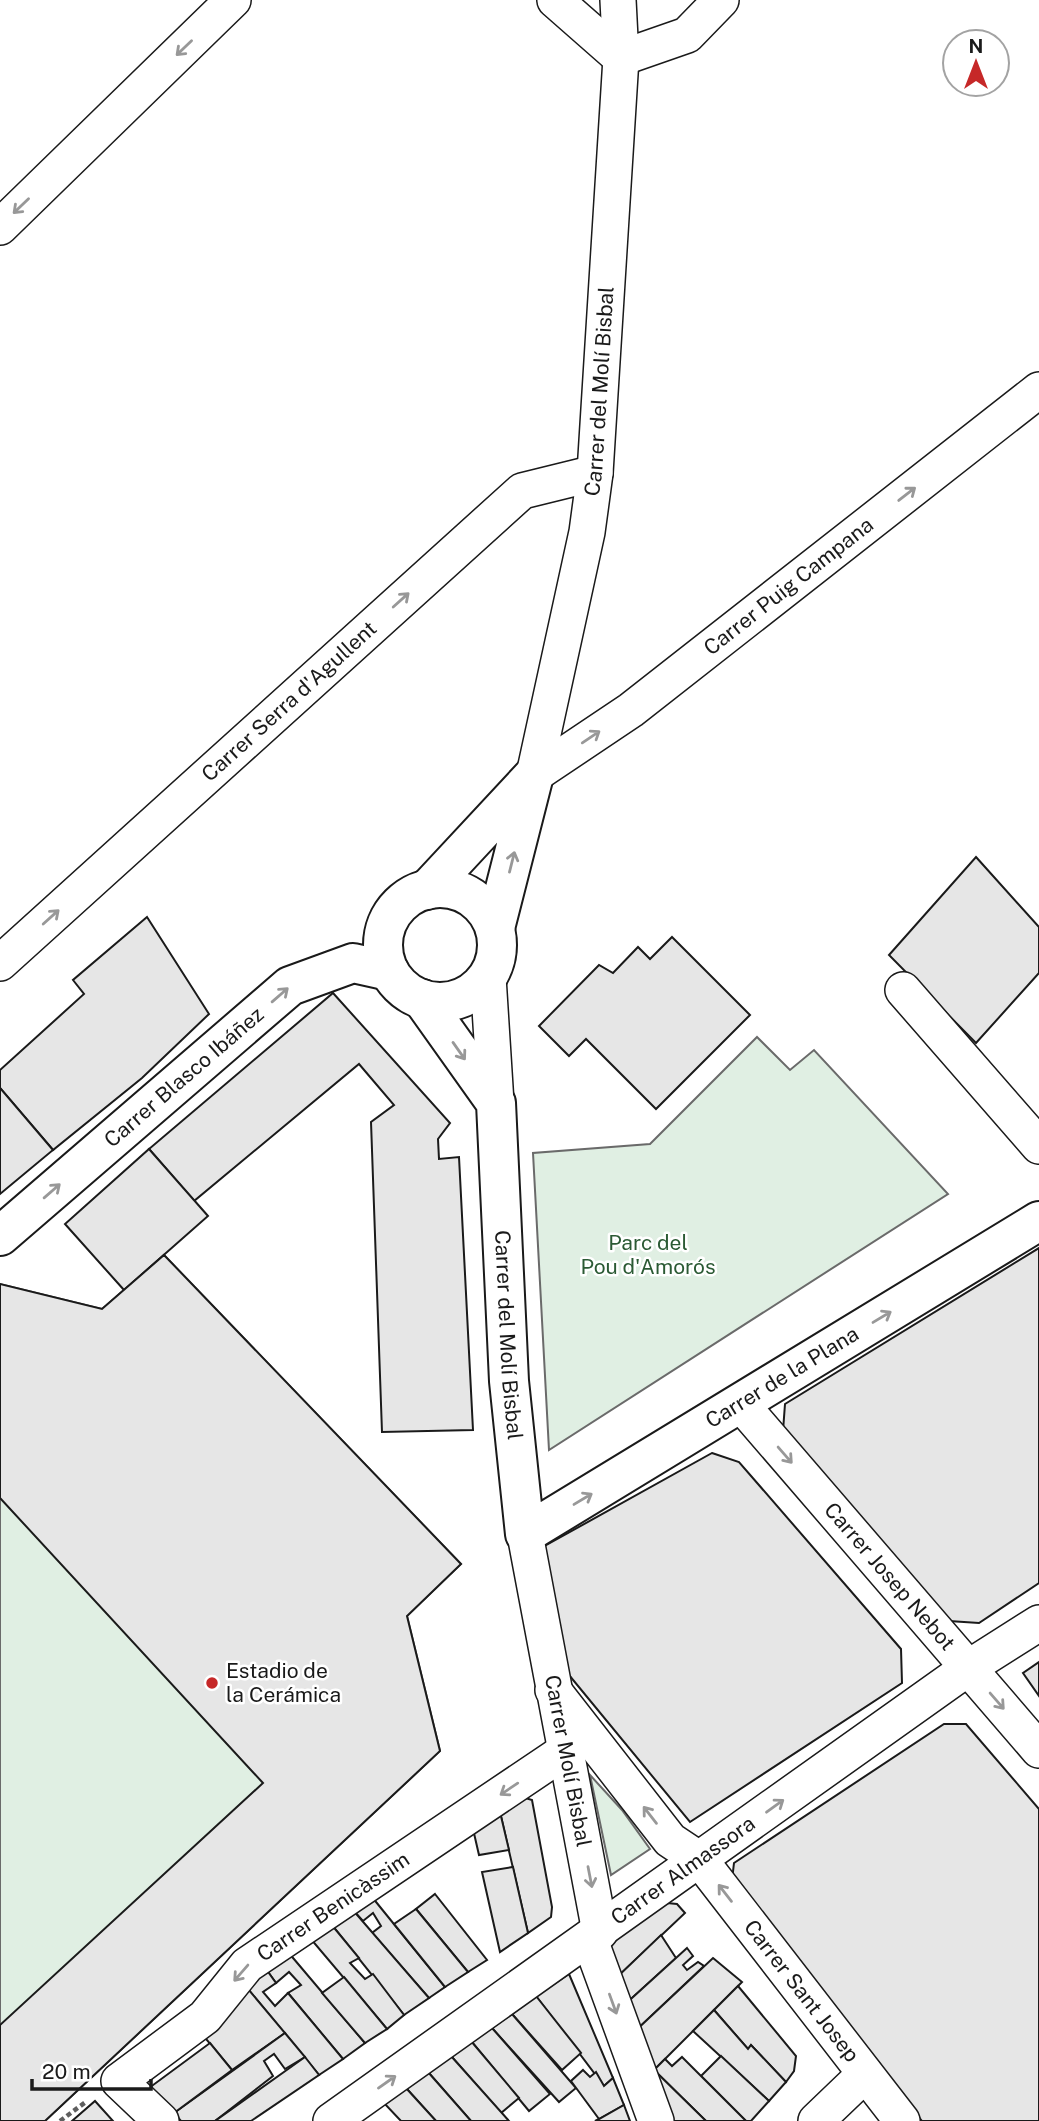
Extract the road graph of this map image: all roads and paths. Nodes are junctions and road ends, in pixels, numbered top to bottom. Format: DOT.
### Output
graph roads {
  1 [pos="233,0"];
  2 [pos="555,0"];
  3 [pos="618,0"];
  4 [pos="721,0"];
  5 [pos="621,58"];
  6 [pos="0,227"];
  7 [pos="1039,390"];
  8 [pos="595,473"];
  9 [pos="534,775"];
  10 [pos="427,890"];
  11 [pos="495,928"];
  12 [pos="0,962"];
  13 [pos="389,971"];
  14 [pos="488,976"];
  15 [pos="903,990"];
  16 [pos="422,999"];
  17 [pos="496,1103"];
  18 [pos="1039,1146"];
  19 [pos="1039,1221"];
  20 [pos="0,1236"];
  21 [pos="740,1403"];
  22 [pos="525,1534"];
  23 [pos="1039,1623"];
  24 [pos="968,1668"];
  25 [pos="553,1690"];
  26 [pos="1039,1750"];
  27 [pos="565,1751"];
  28 [pos="700,1860"];
  29 [pos="595,1936"];
  30 [pos="865,2074"];
  31 [pos="161,2121"];
  32 [pos="331,2121"];
  33 [pos="656,2121"];
  34 [pos="816,2121"];
  35 [pos="902,2121"];
  1 -- 6 [label="street, one-way"];
  2 -- 5 [label="street"];
  3 -- 5 [label="street, Carrer del Molí Bisbal"];
  4 -- 5 [label="street"];
  5 -- 8 [label="street, Carrer del Molí Bisbal"];
  9 -- 7 [label="street, Carrer Puig Campana, one-way"];
  8 -- 9 [label="street, Carrer del Molí Bisbal"];
  12 -- 8 [label="street, Carrer Serra d'Agullent, one-way"];
  9 -- 10 [label="main road"];
  11 -- 9 [label="main road, Carrer del Molí Bisbal, one-way"];
  10 -- 11 [label="main road"];
  10 -- 13 [label="main road"];
  11 -- 14 [label="main road"];
  13 -- 16 [label="main road"];
  20 -- 13 [label="main road, Carrer Blasco Ibáñez, one-way"];
  14 -- 16 [label="main road"];
  14 -- 17 [label="street, Carrer del Molí Bisbal"];
  15 -- 18 [label="street"];
  16 -- 17 [label="main road, one-way"];
  17 -- 22 [label="main road, Carrer del Molí Bisbal"];
  21 -- 19 [label="main road, Carrer de la Plana, one-way"];
  22 -- 21 [label="main road, Carrer de la Plana, one-way"];
  21 -- 24 [label="street, Carrer Josep Nebot, one-way"];
  22 -- 25 [label="street, Carrer del Molí Bisbal"];
  23 -- 24 [label="street, Carrer Almassora"];
  24 -- 26 [label="street, Carrer Josep Nebot, one-way"];
  28 -- 24 [label="street, Carrer Almassora, one-way"];
  25 -- 27 [label="street, Carrer Molí Bisbal"];
  28 -- 25 [label="street, Carrer Molí Bisbal, one-way"];
  27 -- 29 [label="street, Carrer Molí Bisbal, one-way"];
  27 -- 31 [label="street, Carrer Benicàssim, one-way"];
  28 -- 29 [label="street, Carrer Almassora"];
  30 -- 28 [label="street, Carrer Sant Josep, one-way"];
  32 -- 29 [label="street, Carrer Almassora, one-way"];
  29 -- 33 [label="street, Carrer Molí Bisbal, one-way"];
  30 -- 34 [label="street"];
  30 -- 35 [label="street, Carrer Sant Josep"];
}
